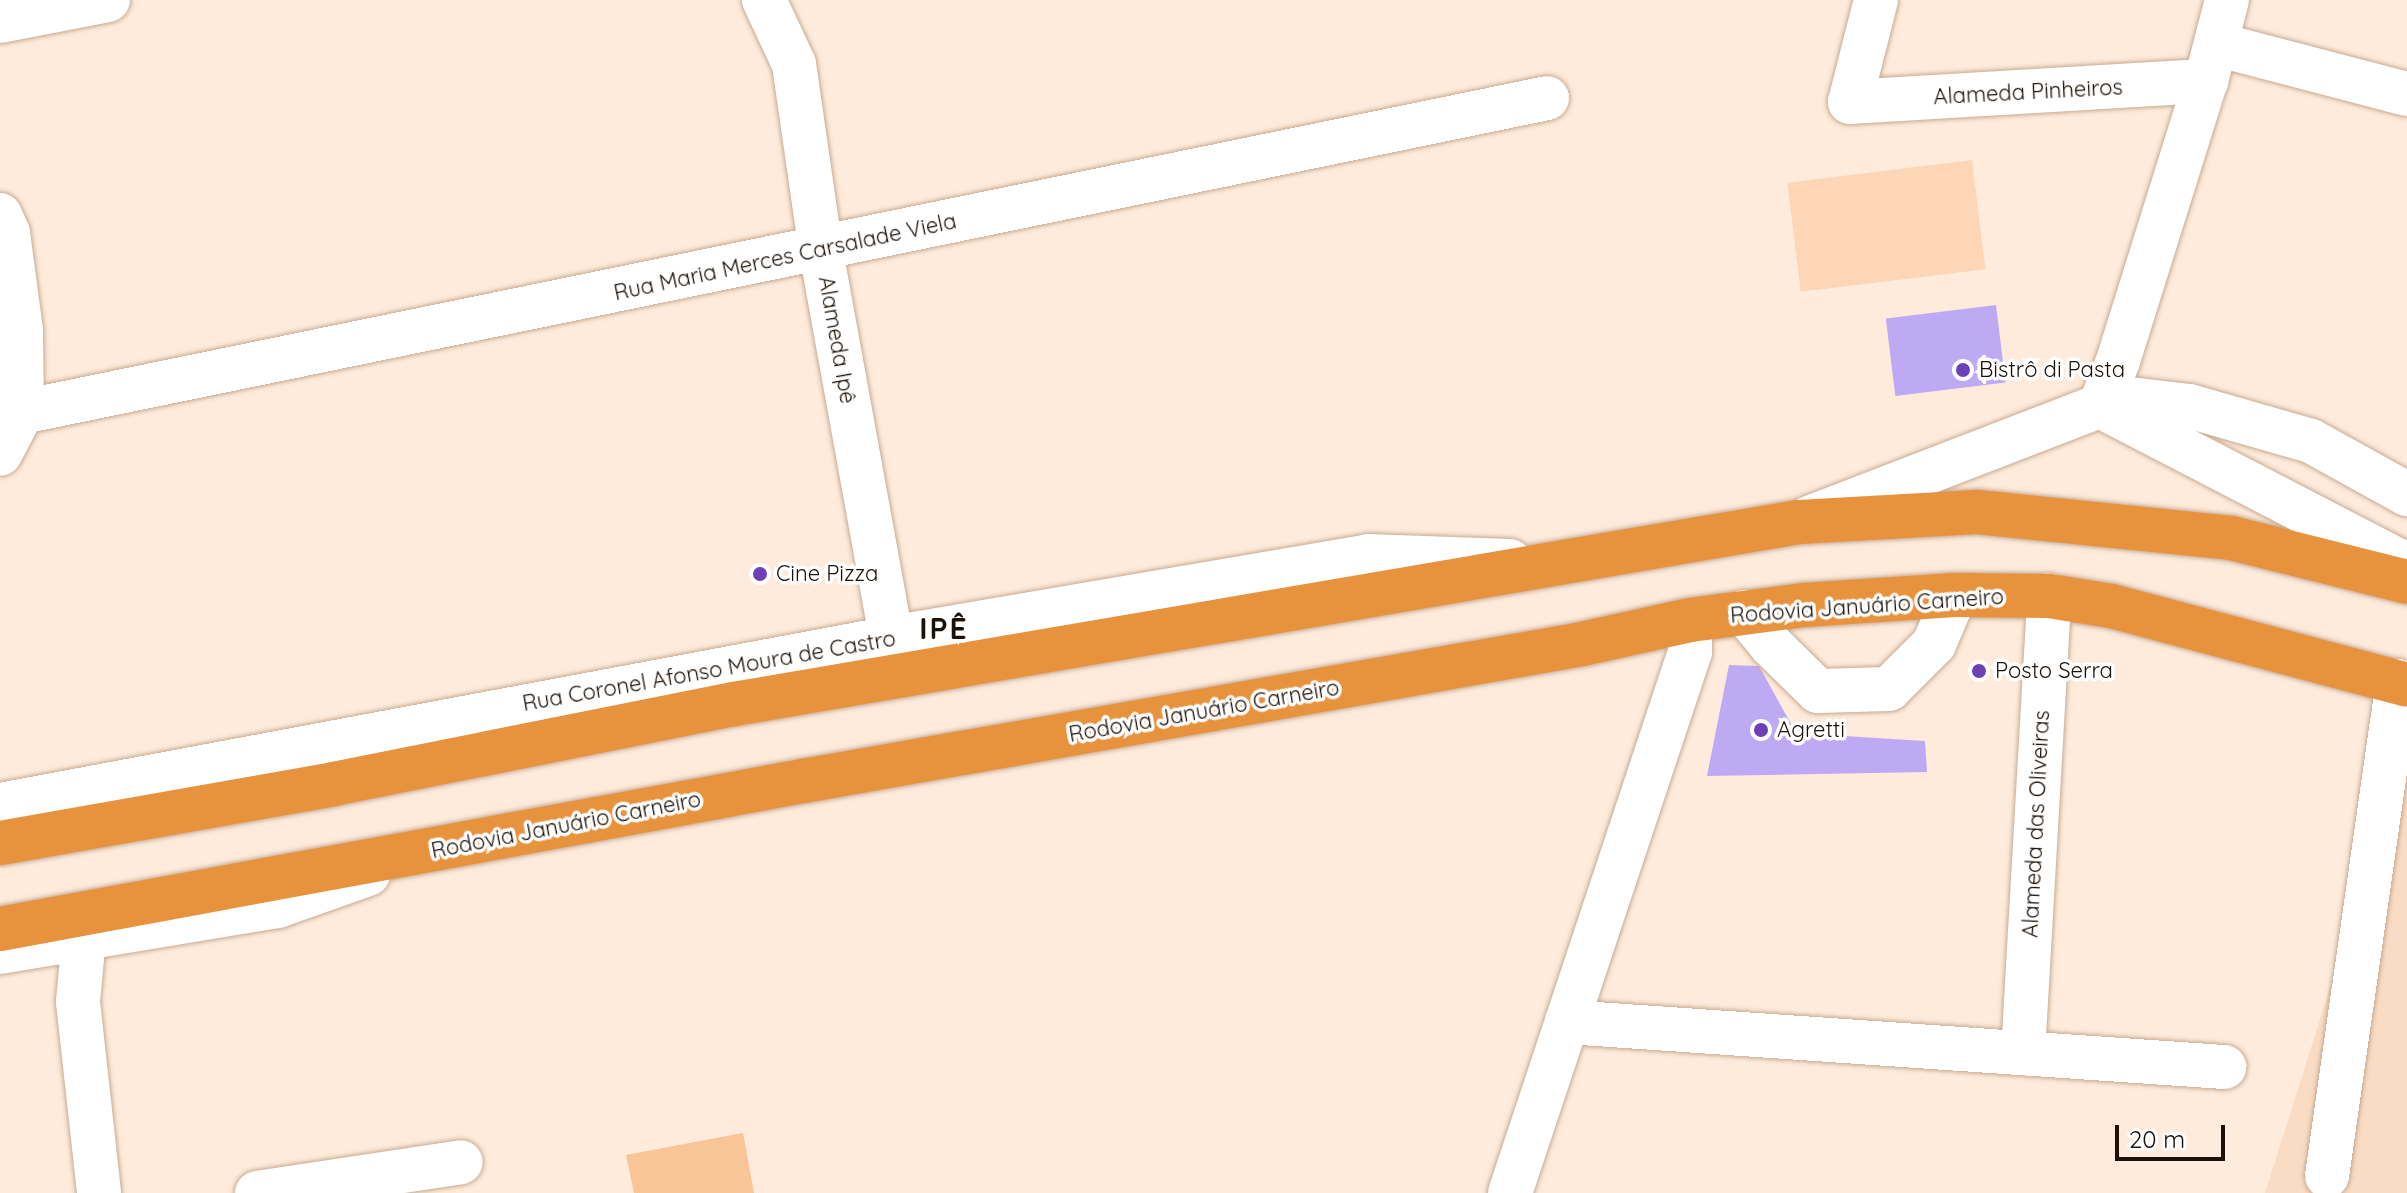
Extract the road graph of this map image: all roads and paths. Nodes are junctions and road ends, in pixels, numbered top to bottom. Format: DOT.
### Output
graph roads {
  1 [pos="108,0"];
  2 [pos="764,0"];
  3 [pos="1876,0"];
  4 [pos="2227,0"];
  5 [pos="0,21"];
  6 [pos="2211,62"];
  7 [pos="2407,94"];
  8 [pos="1547,98"];
  9 [pos="0,215"];
  10 [pos="821,251"];
  11 [pos="2102,401"];
  12 [pos="22,412"];
  13 [pos="0,454"];
  14 [pos="2407,494"];
  15 [pos="1799,522"];
  16 [pos="1565,563"];
  17 [pos="2407,565"];
  18 [pos="2407,582"];
  19 [pos="1955,595"];
  20 [pos="2049,596"];
  21 [pos="1744,612"];
  22 [pos="1690,620"];
  23 [pos="891,638"];
  24 [pos="2403,683"];
  25 [pos="0,805"];
  26 [pos="0,843"];
  27 [pos="441,848"];
  28 [pos="84,937"];
  29 [pos="10,942"];
  30 [pos="78,1002"];
  31 [pos="1567,1022"];
  32 [pos="2023,1053"];
  33 [pos="2224,1067"];
  34 [pos="461,1162"];
  35 [pos="2327,1176"];
  36 [pos="327,1188"];
  37 [pos="99,1193"];
  38 [pos="257,1193"];
  39 [pos="1510,1193"];
  1 -- 5 [label="street"];
  2 -- 10 [label="street, Alameda Ipê"];
  3 -- 6 [label="street, Alameda Pinheiros"];
  4 -- 6 [label="street"];
  6 -- 7 [label="street, Alameda Pinheiros"];
  6 -- 11 [label="street"];
  8 -- 10 [label="street, Rua Maria Merces Carsalade Viela"];
  9 -- 12 [label="street"];
  10 -- 12 [label="street, Rua Maria Merces Carsalade Viela"];
  10 -- 23 [label="street, Alameda Ipê"];
  11 -- 14 [label="street"];
  11 -- 15 [label="street"];
  11 -- 17 [label="street"];
  12 -- 13 [label="street"];
  15 -- 16 [label="highway"];
  15 -- 18 [label="highway"];
  16 -- 23 [label="street, Rua Coronel Afonso Moura de Castro"];
  16 -- 26 [label="highway"];
  19 -- 20 [label="highway, Rodovia Januário Carneiro"];
  19 -- 21 [label="highway, Rodovia Januário Carneiro"];
  19 -- 21 [label="street"];
  20 -- 24 [label="highway, Rodovia Januário Carneiro"];
  20 -- 32 [label="street, Alameda das Oliveiras"];
  21 -- 22 [label="highway, Rodovia Januário Carneiro"];
  22 -- 27 [label="highway, Rodovia Januário Carneiro"];
  22 -- 31 [label="street"];
  23 -- 25 [label="street, Rua Coronel Afonso Moura de Castro"];
  24 -- 35 [label="street"];
  27 -- 28 [label="street"];
  27 -- 29 [label="highway, Rodovia Januário Carneiro"];
  28 -- 29 [label="street"];
  28 -- 30 [label="street"];
  29 -- 30 [label="street"];
  30 -- 37 [label="street"];
  31 -- 32 [label="street"];
  31 -- 39 [label="street"];
  32 -- 33 [label="street"];
  34 -- 36 [label="street"];
  36 -- 38 [label="street"];
}
